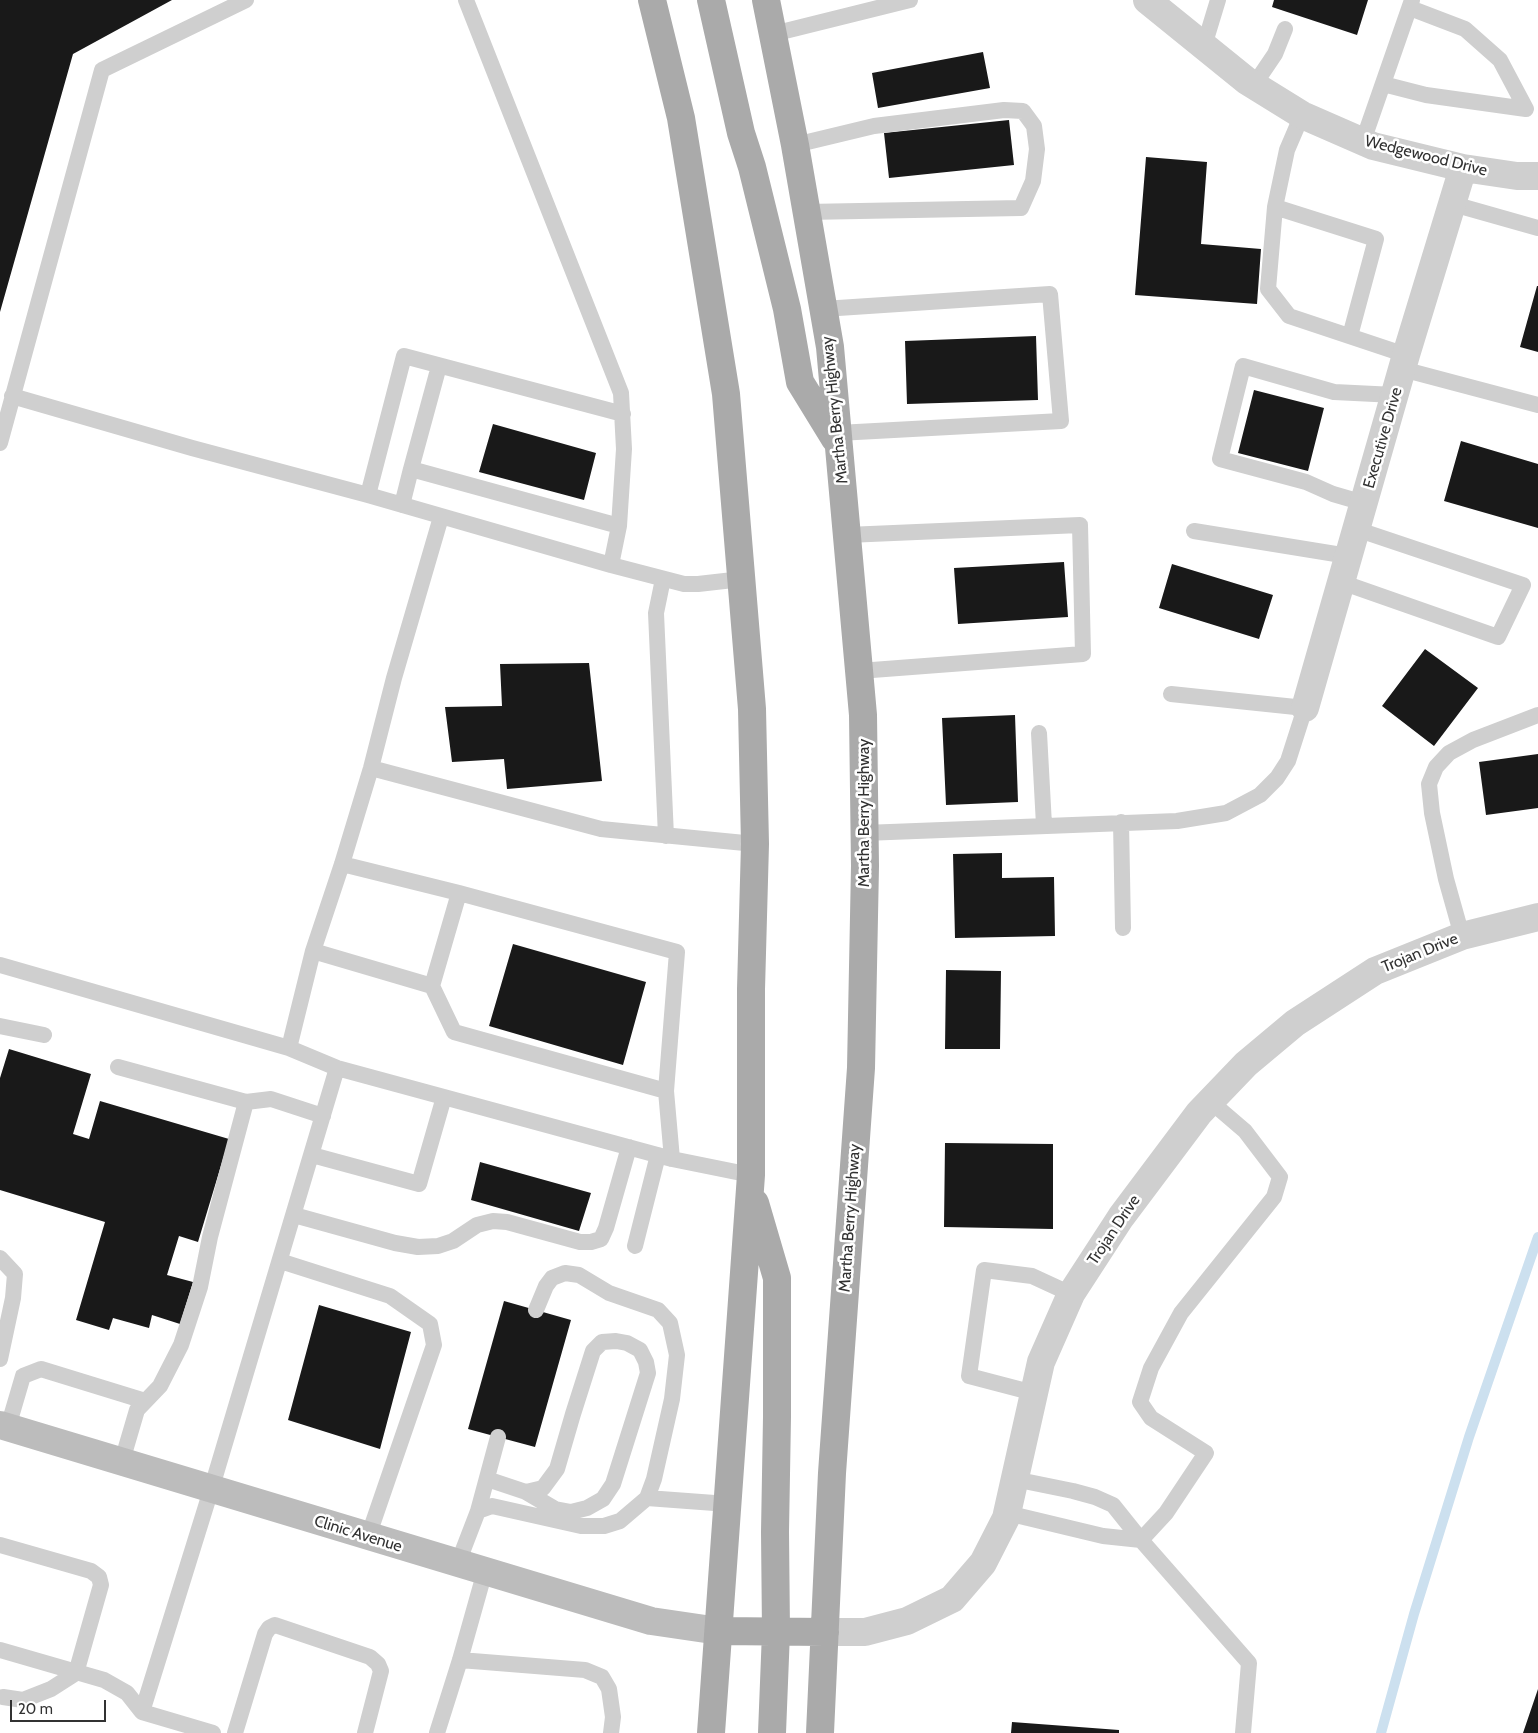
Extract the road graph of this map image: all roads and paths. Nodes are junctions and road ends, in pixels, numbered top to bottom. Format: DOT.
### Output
graph roads {
  1 [pos="246,0"];
  2 [pos="466,0"];
  3 [pos="652,0"];
  4 [pos="711,0"];
  5 [pos="766,0"];
  6 [pos="910,0"];
  7 [pos="1146,0"];
  8 [pos="1218,0"];
  9 [pos="1411,4"];
  10 [pos="1285,29"];
  11 [pos="773,34"];
  12 [pos="1204,46"];
  13 [pos="1383,84"];
  14 [pos="1254,85"];
  15 [pos="1302,115"];
  16 [pos="1363,142"];
  17 [pos="795,145"];
  18 [pos="1463,168"];
  19 [pos="1538,176"];
  20 [pos="1453,204"];
  21 [pos="1275,207"];
  22 [pos="806,212"];
  23 [pos="1538,228"];
  24 [pos="823,309"];
  25 [pos="1350,336"];
  26 [pos="1404,362"];
  27 [pos="438,366"];
  28 [pos="1395,395"];
  29 [pos="12,396"];
  30 [pos="1538,405"];
  31 [pos="623,414"];
  32 [pos="838,438"];
  33 [pos="0,442"];
  34 [pos="412,468"];
  35 [pos="368,495"];
  36 [pos="1364,503"];
  37 [pos="402,506"];
  38 [pos="441,517"];
  39 [pos="619,526"];
  40 [pos="1356,529"];
  41 [pos="1194,532"];
  42 [pos="847,535"];
  43 [pos="1348,556"];
  44 [pos="611,565"];
  45 [pos="663,579"];
  46 [pos="742,579"];
  47 [pos="1341,582"];
  48 [pos="859,671"];
  49 [pos="1171,694"];
  50 [pos="1305,708"];
  51 [pos="1538,715"];
  52 [pos="1039,733"];
  53 [pos="371,768"];
  54 [pos="1121,822"];
  55 [pos="1044,825"];
  56 [pos="864,833"];
  57 [pos="666,836"];
  58 [pos="755,844"];
  59 [pos="342,864"];
  60 [pos="459,893"];
  61 [pos="1538,917"];
  62 [pos="1123,928"];
  63 [pos="1462,936"];
  64 [pos="313,951"];
  65 [pos="0,966"];
  66 [pos="432,986"];
  67 [pos="0,1026"];
  68 [pos="44,1036"];
  69 [pos="289,1048"];
  70 [pos="118,1067"];
  71 [pos="337,1068"];
  72 [pos="666,1090"];
  73 [pos="444,1097"];
  74 [pos="1210,1101"];
  75 [pos="246,1102"];
  76 [pos="323,1116"];
  77 [pos="628,1147"];
  78 [pos="312,1155"];
  79 [pos="665,1157"];
  80 [pos="751,1180"];
  81 [pos="294,1216"];
  82 [pos="636,1246"];
  83 [pos="0,1258"];
  84 [pos="280,1261"];
  85 [pos="1071,1294"];
  86 [pos="536,1310"];
  87 [pos="4,1328"];
  88 [pos="0,1359"];
  89 [pos="1034,1393"];
  90 [pos="145,1401"];
  91 [pos="4,1426"];
  92 [pos="498,1437"];
  93 [pos="122,1461"];
  94 [pos="1014,1478"];
  95 [pos="487,1479"];
  96 [pos="211,1490"];
  97 [pos="526,1492"];
  98 [pos="647,1498"];
  99 [pos="728,1504"];
  100 [pos="478,1510"];
  101 [pos="1007,1513"];
  102 [pos="368,1537"];
  103 [pos="1140,1540"];
  104 [pos="0,1546"];
  105 [pos="458,1564"];
  106 [pos="485,1571"];
  107 [pos="719,1631"];
  108 [pos="776,1632"];
  109 [pos="825,1632"];
  110 [pos="0,1650"];
  111 [pos="460,1660"];
  112 [pos="76,1673"];
  113 [pos="3,1697"];
  114 [pos="142,1712"];
  115 [pos="213,1733"];
  116 [pos="235,1733"];
  117 [pos="365,1733"];
  118 [pos="437,1733"];
  119 [pos="611,1733"];
  120 [pos="711,1733"];
  121 [pos="772,1733"];
  122 [pos="820,1733"];
  123 [pos="1243,1733"];
  1 -- 29 [label="lane"];
  2 -- 31 [label="lane"];
  3 -- 46 [label="main road"];
  4 -- 32 [label="main road"];
  5 -- 11 [label="main road, Martha Berry Highway"];
  6 -- 11 [label="lane"];
  7 -- 12 [label="street, Wedgewood Drive"];
  8 -- 12 [label="lane"];
  9 -- 13 [label="lane"];
  9 -- 13 [label="lane"];
  10 -- 14 [label="lane"];
  11 -- 17 [label="main road, Martha Berry Highway"];
  12 -- 14 [label="street, Wedgewood Drive"];
  13 -- 16 [label="lane"];
  14 -- 15 [label="street, Wedgewood Drive"];
  15 -- 16 [label="street, Wedgewood Drive"];
  15 -- 21 [label="lane"];
  16 -- 18 [label="street, Wedgewood Drive"];
  17 -- 22 [label="main road, Martha Berry Highway"];
  17 -- 22 [label="lane"];
  18 -- 19 [label="street, Wedgewood Drive"];
  18 -- 20 [label="street, Executive Drive"];
  20 -- 23 [label="lane"];
  20 -- 26 [label="street, Executive Drive"];
  21 -- 25 [label="lane"];
  21 -- 25 [label="lane"];
  22 -- 24 [label="main road, Martha Berry Highway"];
  24 -- 32 [label="main road, Martha Berry Highway"];
  24 -- 32 [label="lane"];
  25 -- 26 [label="lane"];
  26 -- 28 [label="street, Executive Drive"];
  26 -- 30 [label="lane"];
  27 -- 31 [label="lane"];
  27 -- 34 [label="lane"];
  27 -- 35 [label="lane"];
  28 -- 36 [label="street, Executive Drive"];
  28 -- 36 [label="lane"];
  29 -- 33 [label="lane"];
  29 -- 35 [label="lane"];
  31 -- 39 [label="lane"];
  32 -- 42 [label="main road, Martha Berry Highway"];
  34 -- 37 [label="lane"];
  34 -- 39 [label="lane"];
  35 -- 37 [label="lane"];
  36 -- 40 [label="street, Executive Drive"];
  37 -- 38 [label="lane"];
  38 -- 44 [label="lane"];
  38 -- 53 [label="lane"];
  39 -- 44 [label="lane"];
  40 -- 43 [label="street, Executive Drive"];
  40 -- 47 [label="lane"];
  41 -- 43 [label="lane"];
  42 -- 48 [label="main road, Martha Berry Highway"];
  42 -- 48 [label="lane"];
  43 -- 47 [label="street, Executive Drive"];
  44 -- 45 [label="lane"];
  45 -- 46 [label="lane"];
  45 -- 57 [label="lane"];
  46 -- 58 [label="main road"];
  47 -- 50 [label="street, Executive Drive"];
  48 -- 56 [label="main road, Martha Berry Highway"];
  49 -- 50 [label="lane"];
  50 -- 54 [label="lane"];
  51 -- 63 [label="lane"];
  52 -- 55 [label="lane"];
  53 -- 57 [label="lane"];
  53 -- 59 [label="lane"];
  54 -- 55 [label="lane"];
  54 -- 62 [label="lane"];
  55 -- 56 [label="lane"];
  56 -- 109 [label="main road, Martha Berry Highway"];
  57 -- 58 [label="lane"];
  58 -- 80 [label="main road"];
  59 -- 60 [label="lane"];
  59 -- 64 [label="lane"];
  60 -- 66 [label="lane"];
  60 -- 72 [label="lane"];
  61 -- 63 [label="street, Trojan Drive"];
  63 -- 74 [label="street, Trojan Drive"];
  64 -- 66 [label="lane"];
  64 -- 69 [label="lane"];
  65 -- 69 [label="lane"];
  66 -- 72 [label="lane"];
  67 -- 68 [label="lane"];
  69 -- 71 [label="lane"];
  70 -- 75 [label="lane"];
  71 -- 73 [label="lane"];
  71 -- 76 [label="lane"];
  72 -- 79 [label="lane"];
  73 -- 77 [label="lane"];
  73 -- 78 [label="lane"];
  74 -- 85 [label="street, Trojan Drive"];
  74 -- 103 [label="lane"];
  75 -- 76 [label="lane"];
  75 -- 90 [label="lane"];
  76 -- 78 [label="lane"];
  77 -- 79 [label="lane"];
  77 -- 81 [label="lane"];
  78 -- 81 [label="lane"];
  79 -- 80 [label="lane"];
  79 -- 82 [label="lane"];
  80 -- 99 [label="main road"];
  80 -- 108 [label="main road"];
  81 -- 84 [label="lane"];
  83 -- 87 [label="lane"];
  84 -- 96 [label="lane"];
  84 -- 102 [label="lane"];
  85 -- 89 [label="street, Trojan Drive"];
  85 -- 89 [label="lane"];
  86 -- 98 [label="lane"];
  87 -- 88 [label="lane"];
  89 -- 94 [label="street, Trojan Drive"];
  90 -- 91 [label="lane"];
  90 -- 93 [label="lane"];
  91 -- 93 [label="street, Clinic Avenue"];
  92 -- 95 [label="lane"];
  93 -- 96 [label="street, Clinic Avenue"];
  94 -- 101 [label="street, Trojan Drive"];
  94 -- 103 [label="lane"];
  95 -- 97 [label="lane"];
  95 -- 100 [label="lane"];
  96 -- 102 [label="street, Clinic Avenue"];
  96 -- 114 [label="lane"];
  97 -- 97 [label="lane"];
  98 -- 99 [label="lane"];
  98 -- 100 [label="lane"];
  99 -- 107 [label="main road"];
  100 -- 105 [label="lane"];
  101 -- 103 [label="lane"];
  101 -- 109 [label="street, Trojan Drive"];
  102 -- 105 [label="street, Clinic Avenue"];
  103 -- 123 [label="lane"];
  104 -- 112 [label="lane"];
  105 -- 106 [label="street, Clinic Avenue"];
  106 -- 107 [label="street, Clinic Avenue"];
  106 -- 111 [label="lane"];
  107 -- 108 [label="main road"];
  107 -- 120 [label="main road"];
  108 -- 109 [label="main road"];
  108 -- 121 [label="main road"];
  109 -- 122 [label="main road, Martha Berry Highway"];
  110 -- 112 [label="lane"];
  111 -- 118 [label="lane"];
  111 -- 119 [label="lane"];
  112 -- 113 [label="lane"];
  112 -- 114 [label="lane"];
  114 -- 115 [label="lane"];
  116 -- 117 [label="lane"];
}
